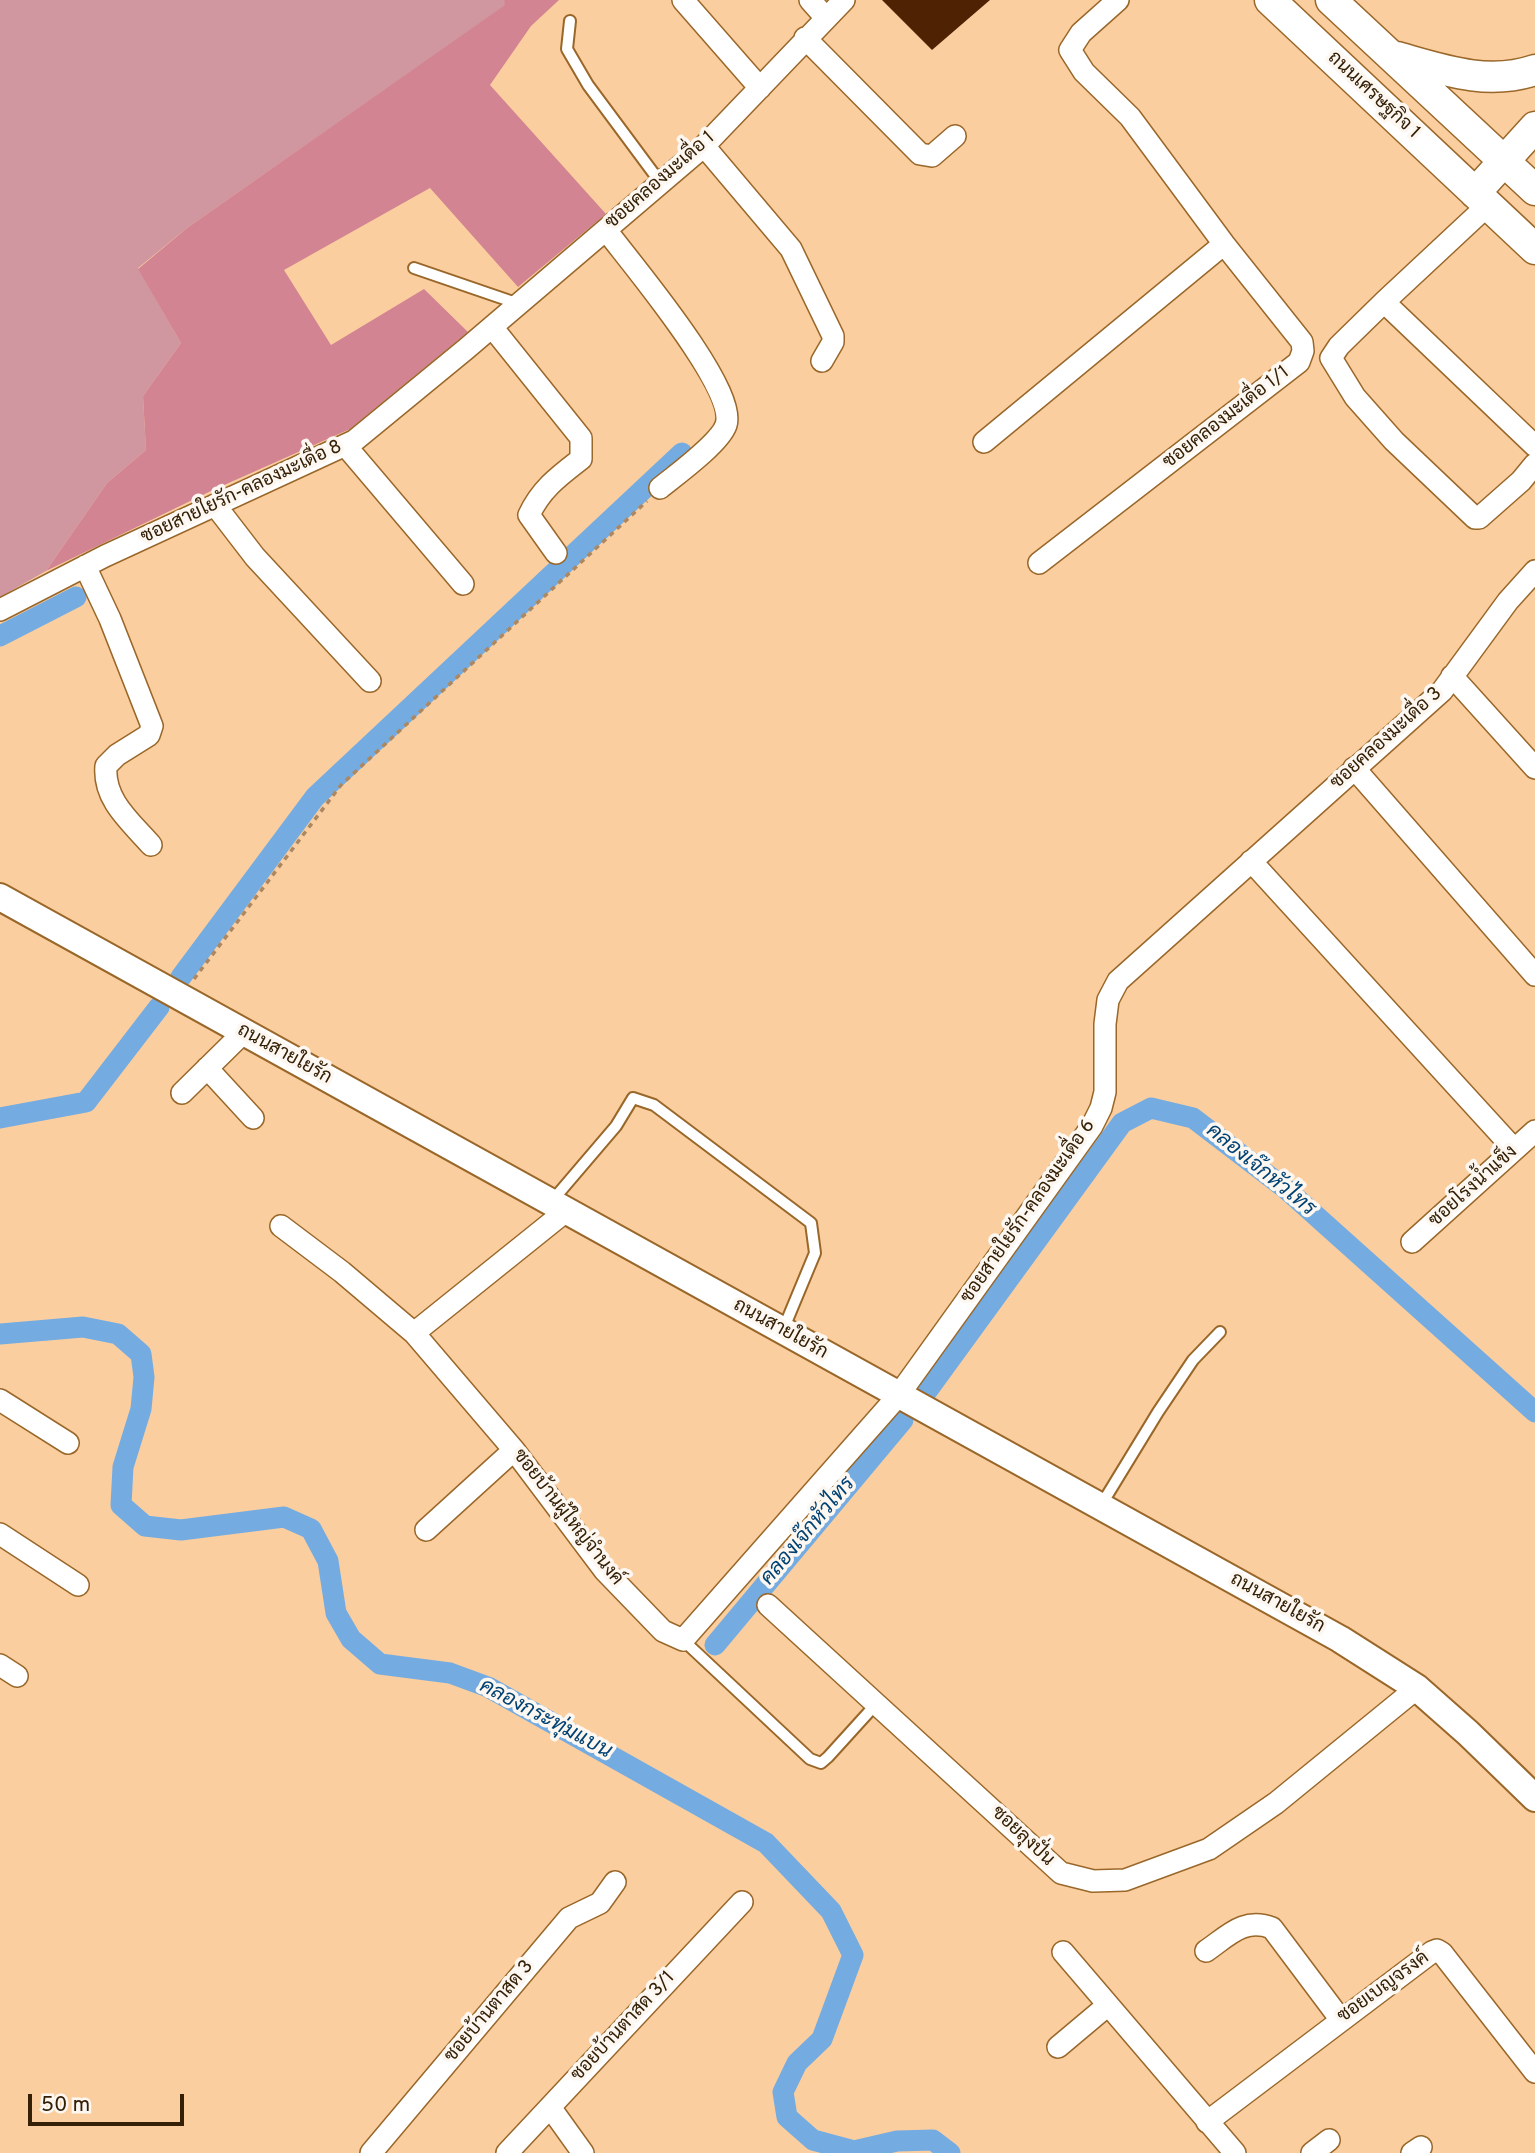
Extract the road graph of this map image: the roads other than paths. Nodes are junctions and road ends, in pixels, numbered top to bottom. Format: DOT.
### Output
graph roads {
  1 [pos="683,0"];
  2 [pos="810,0"];
  3 [pos="844,0"];
  4 [pos="1118,0"];
  5 [pos="1270,0"];
  6 [pos="1342,4"];
  7 [pos="826,18"];
  8 [pos="570,21"];
  9 [pos="805,38"];
  10 [pos="1390,55"];
  11 [pos="1535,70"];
  12 [pos="760,88"];
  13 [pos="1535,127"];
  14 [pos="955,136"];
  15 [pos="704,146"];
  16 [pos="1504,161"];
  17 [pos="660,182"];
  18 [pos="1535,189"];
  19 [pos="1490,207"];
  20 [pos="606,230"];
  21 [pos="1224,244"];
  22 [pos="1535,249"];
  23 [pos="414,268"];
  24 [pos="1384,302"];
  25 [pos="519,304"];
  26 [pos="492,327"];
  27 [pos="466,349"];
  28 [pos="822,361"];
  29 [pos="984,442"];
  30 [pos="345,445"];
  31 [pos="1535,446"];
  32 [pos="1535,464"];
  33 [pos="660,488"];
  34 [pos="215,505"];
  35 [pos="556,553"];
  36 [pos="1039,563"];
  37 [pos="85,566"];
  38 [pos="1535,571"];
  39 [pos="463,584"];
  40 [pos="0,610"];
  41 [pos="1452,676"];
  42 [pos="370,681"];
  43 [pos="1354,768"];
  44 [pos="1535,768"];
  45 [pos="151,845"];
  46 [pos="1251,862"];
  47 [pos="0,897"];
  48 [pos="1535,975"];
  49 [pos="243,1032"];
  50 [pos="207,1068"];
  51 [pos="182,1093"];
  52 [pos="253,1118"];
  53 [pos="1535,1131"];
  54 [pos="1514,1149"];
  55 [pos="558,1207"];
  56 [pos="281,1226"];
  57 [pos="1412,1242"];
  58 [pos="782,1331"];
  59 [pos="1220,1332"];
  60 [pos="414,1333"];
  61 [pos="898,1396"];
  62 [pos="0,1400"];
  63 [pos="68,1443"];
  64 [pos="514,1450"];
  65 [pos="1100,1507"];
  66 [pos="426,1530"];
  67 [pos="0,1534"];
  68 [pos="78,1585"];
  69 [pos="768,1605"];
  70 [pos="683,1640"];
  71 [pos="1417,1688"];
  72 [pos="877,1703"];
  73 [pos="1535,1798"];
  74 [pos="615,1882"];
  75 [pos="742,1902"];
  76 [pos="1206,1951"];
  77 [pos="1063,1952"];
  78 [pos="1108,2005"];
  79 [pos="1341,2020"];
  80 [pos="1058,2047"];
  81 [pos="1535,2072"];
  82 [pos="550,2106"];
  83 [pos="1207,2122"];
  84 [pos="1329,2140"];
  85 [pos="371,2153"];
  86 [pos="507,2153"];
  87 [pos="583,2153"];
  88 [pos="1235,2153"];
  89 [pos="1312,2153"];
  1 -- 12 [label="street"];
  2 -- 7 [label="street"];
  3 -- 7 [label="street, ซอยคลองมะเดื่อ 1"];
  4 -- 21 [label="street, ซอยคลองมะเดื่อ 1/1"];
  5 -- 19 [label="main road, ถนนเศรษฐกิจ 1"];
  6 -- 10 [label="main road"];
  7 -- 9 [label="street, ซอยคลองมะเดื่อ 1"];
  8 -- 17 [label="lane"];
  9 -- 12 [label="street, ซอยคลองมะเดื่อ 1"];
  9 -- 14 [label="street"];
  10 -- 11 [label="main road"];
  10 -- 16 [label="main road"];
  12 -- 15 [label="street, ซอยคลองมะเดื่อ 1"];
  13 -- 16 [label="main road"];
  15 -- 17 [label="street, ซอยคลองมะเดื่อ 1"];
  15 -- 28 [label="street"];
  16 -- 18 [label="main road"];
  16 -- 19 [label="main road"];
  17 -- 20 [label="street, ซอยคลองมะเดื่อ 1"];
  18 -- 19 [label="main road"];
  19 -- 22 [label="main road, ถนนเศรษฐกิจ 1"];
  19 -- 24 [label="street"];
  20 -- 25 [label="street, ซอยคลองมะเดื่อ 1"];
  20 -- 33 [label="street"];
  21 -- 29 [label="street"];
  21 -- 36 [label="street, ซอยคลองมะเดื่อ 1/1"];
  23 -- 25 [label="lane"];
  24 -- 31 [label="street"];
  24 -- 32 [label="street"];
  25 -- 26 [label="street, ซอยคลองมะเดื่อ 1"];
  26 -- 27 [label="street, ซอยคลองมะเดื่อ 1"];
  26 -- 35 [label="street"];
  27 -- 30 [label="street, ซอยสายใยรัก-คลองมะเดื่อ 8"];
  30 -- 34 [label="street, ซอยสายใยรัก-คลองมะเดื่อ 8"];
  30 -- 39 [label="street"];
  34 -- 37 [label="street, ซอยสายใยรัก-คลองมะเดื่อ 8"];
  34 -- 42 [label="street"];
  37 -- 40 [label="street, ซอยสายใยรัก-คลองมะเดื่อ 8"];
  37 -- 45 [label="street"];
  38 -- 41 [label="street, ซอยคลองมะเดื่อ 3"];
  41 -- 43 [label="street, ซอยคลองมะเดื่อ 3"];
  41 -- 44 [label="street"];
  43 -- 46 [label="street, ซอยคลองมะเดื่อ 3"];
  43 -- 48 [label="street"];
  46 -- 54 [label="street"];
  46 -- 61 [label="street, ซอยสายใยรัก-คลองมะเดื่อ 6"];
  47 -- 49 [label="street, ถนนสายใยรัก"];
  49 -- 50 [label="street"];
  49 -- 55 [label="street, ถนนสายใยรัก"];
  50 -- 51 [label="street"];
  50 -- 52 [label="street"];
  53 -- 54 [label="street, ซอยโรงน้ำแข็ง"];
  54 -- 57 [label="street, ซอยโรงน้ำแข็ง"];
  55 -- 58 [label="street, ถนนสายใยรัก"];
  55 -- 58 [label="lane"];
  55 -- 60 [label="street"];
  56 -- 60 [label="street, ซอยบ้านผู้ใหญ่จำนงค์"];
  58 -- 61 [label="street, ถนนสายใยรัก"];
  59 -- 65 [label="lane"];
  60 -- 64 [label="street, ซอยบ้านผู้ใหญ่จำนงค์"];
  61 -- 65 [label="street, ถนนสายใยรัก"];
  61 -- 70 [label="street"];
  62 -- 63 [label="street"];
  64 -- 66 [label="street"];
  64 -- 70 [label="street, ซอยบ้านผู้ใหญ่จำนงค์"];
  65 -- 71 [label="street, ถนนสายใยรัก"];
  67 -- 68 [label="street"];
  69 -- 72 [label="street, ซอยลุงปั่น"];
  70 -- 72 [label="lane"];
  71 -- 72 [label="street, ซอยลุงปั่น"];
  71 -- 73 [label="street, ถนนสายใยรัก"];
  74 -- 85 [label="street, ซอยบ้านตาสด 3"];
  75 -- 82 [label="street, ซอยบ้านตาสด 3/1"];
  76 -- 79 [label="street"];
  77 -- 78 [label="street"];
  78 -- 80 [label="street"];
  78 -- 83 [label="street"];
  79 -- 81 [label="street, ซอยเบญจรงค์"];
  79 -- 83 [label="street, ซอยเบญจรงค์"];
  82 -- 86 [label="street, ซอยบ้านตาสด 3/1"];
  82 -- 87 [label="street"];
  83 -- 88 [label="street"];
  84 -- 89 [label="street"];
}
